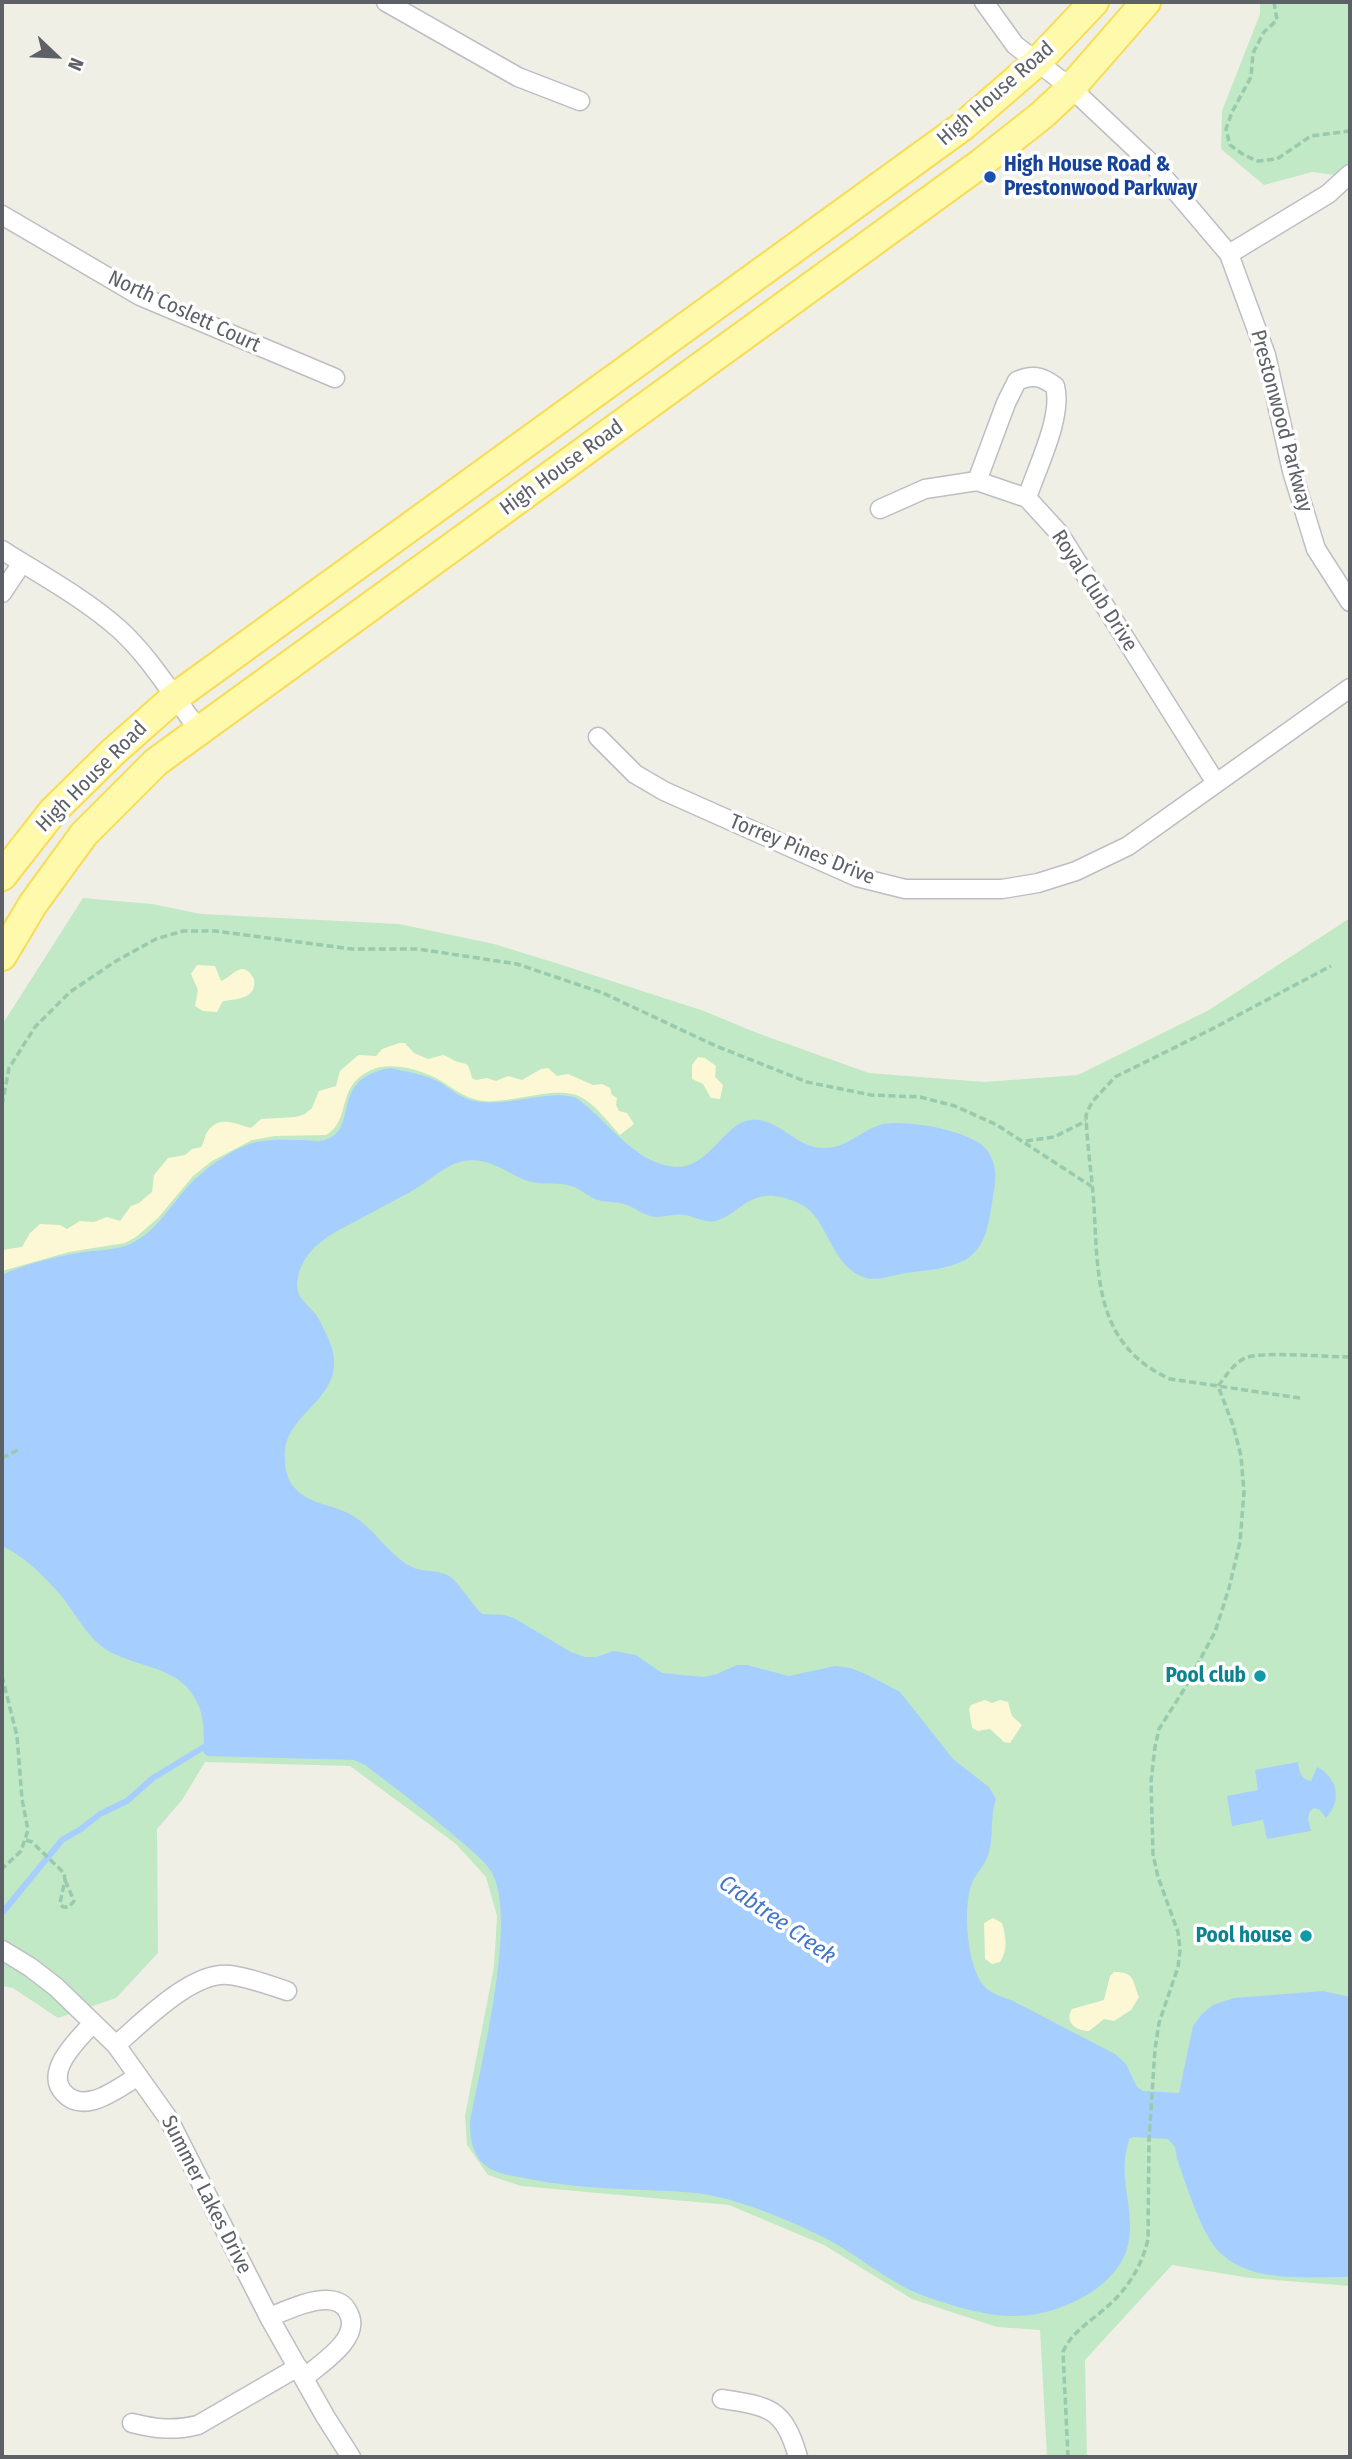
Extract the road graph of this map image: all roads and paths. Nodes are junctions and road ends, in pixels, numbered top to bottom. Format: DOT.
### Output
graph roads {
  1 [pos="386,2"];
  2 [pos="984,2"];
  3 [pos="1094,2"];
  4 [pos="1146,2"];
  5 [pos="1274,2"];
  6 [pos="1037,62"];
  7 [pos="1071,88"];
  8 [pos="580,101"];
  9 [pos="1350,131"];
  10 [pos="1350,174"];
  11 [pos="2,215"];
  12 [pos="1229,254"];
  13 [pos="335,378"];
  14 [pos="977,481"];
  15 [pos="1027,498"];
  16 [pos="880,509"];
  17 [pos="2,550"];
  18 [pos="22,563"];
  19 [pos="2,593"];
  20 [pos="1350,602"];
  21 [pos="1350,688"];
  22 [pos="174,698"];
  23 [pos="200,731"];
  24 [pos="598,737"];
  25 [pos="1216,783"];
  26 [pos="2,876"];
  27 [pos="2,956"];
  28 [pos="1331,966"];
  29 [pos="2,1105"];
  30 [pos="1086,1121"];
  31 [pos="1024,1141"];
  32 [pos="1091,1186"];
  33 [pos="1350,1357"];
  34 [pos="1218,1386"];
  35 [pos="1300,1398"];
  36 [pos="18,1450"];
  37 [pos="2,1458"];
  38 [pos="2,1676"];
  39 [pos="24,1840"];
  40 [pos="2,1869"];
  41 [pos="65,1880"];
  42 [pos="2,1950"];
  43 [pos="287,1991"];
  44 [pos="93,2023"];
  45 [pos="116,2045"];
  46 [pos="138,2076"];
  47 [pos="269,2317"];
  48 [pos="301,2373"];
  49 [pos="722,2399"];
  50 [pos="132,2423"];
  51 [pos="351,2457"];
  52 [pos="798,2457"];
  53 [pos="1068,2457"];
  1 -- 8 [label="street"];
  2 -- 6 [label="street, Prestonwood Parkway"];
  3 -- 6 [label="main road, High House Road"];
  4 -- 7 [label="main road, High House Road"];
  5 -- 9 [label="path"];
  6 -- 7 [label="street, Prestonwood Parkway"];
  6 -- 22 [label="main road, High House Road"];
  7 -- 12 [label="street, Prestonwood Parkway"];
  7 -- 23 [label="main road, High House Road"];
  10 -- 12 [label="street"];
  11 -- 13 [label="street, North Coslett Court"];
  12 -- 20 [label="street, Prestonwood Parkway"];
  14 -- 15 [label="street, Royal Club Drive"];
  14 -- 15 [label="street"];
  14 -- 16 [label="street, Royal Club Drive"];
  15 -- 25 [label="street, Royal Club Drive"];
  17 -- 18 [label="street"];
  18 -- 19 [label="street"];
  18 -- 22 [label="street"];
  21 -- 25 [label="street, Torrey Pines Drive"];
  22 -- 23 [label="street"];
  22 -- 26 [label="main road, High House Road"];
  23 -- 27 [label="main road, High House Road"];
  24 -- 25 [label="street, Torrey Pines Drive"];
  28 -- 30 [label="path"];
  29 -- 31 [label="path"];
  30 -- 31 [label="path"];
  30 -- 32 [label="path"];
  31 -- 32 [label="path"];
  32 -- 34 [label="path"];
  33 -- 34 [label="path"];
  34 -- 35 [label="path"];
  34 -- 53 [label="path"];
  36 -- 37 [label="path"];
  38 -- 39 [label="path"];
  39 -- 40 [label="path"];
  39 -- 41 [label="path"];
  41 -- 41 [label="path"];
  42 -- 44 [label="street, Summer Lakes Drive"];
  43 -- 45 [label="street"];
  44 -- 45 [label="street, Summer Lakes Drive"];
  44 -- 46 [label="street"];
  45 -- 46 [label="street, Summer Lakes Drive"];
  46 -- 47 [label="street, Summer Lakes Drive"];
  47 -- 48 [label="street, Summer Lakes Drive"];
  47 -- 48 [label="street"];
  48 -- 50 [label="street"];
  48 -- 51 [label="street, Summer Lakes Drive"];
  49 -- 52 [label="street"];
}
